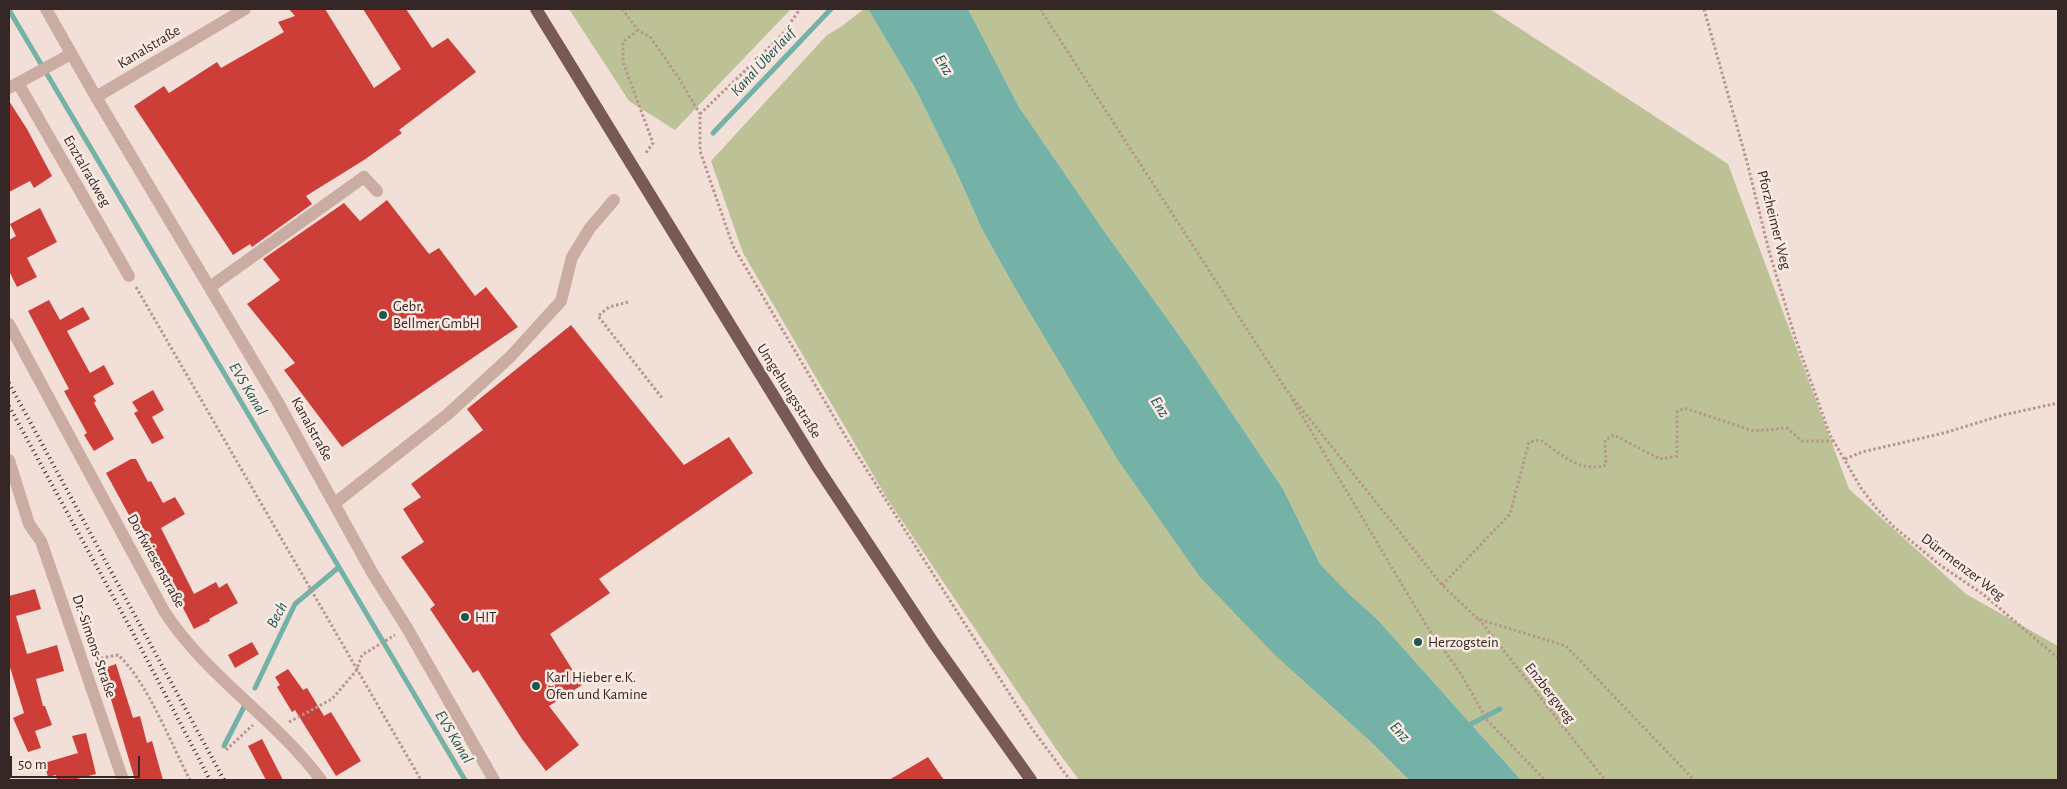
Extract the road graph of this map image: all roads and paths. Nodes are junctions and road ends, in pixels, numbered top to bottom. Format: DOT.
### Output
graph roads {
  1 [pos="46,9"];
  2 [pos="245,9"];
  3 [pos="536,9"];
  4 [pos="622,9"];
  5 [pos="800,9"];
  6 [pos="1040,9"];
  7 [pos="1704,9"];
  8 [pos="638,30"];
  9 [pos="67,56"];
  10 [pos="17,83"];
  11 [pos="96,97"];
  12 [pos="700,114"];
  13 [pos="646,153"];
  14 [pos="377,191"];
  15 [pos="614,200"];
  16 [pos="129,276"];
  17 [pos="210,287"];
  18 [pos="628,302"];
  19 [pos="9,324"];
  20 [pos="1285,388"];
  21 [pos="662,398"];
  22 [pos="2058,403"];
  23 [pos="1834,440"];
  24 [pos="1845,459"];
  25 [pos="9,460"];
  26 [pos="335,503"];
  27 [pos="1442,585"];
  28 [pos="1478,619"];
  29 [pos="407,628"];
  30 [pos="2058,658"];
  31 [pos="83,661"];
  32 [pos="356,671"];
  33 [pos="261,717"];
  34 [pos="277,732"];
  35 [pos="226,750"];
  36 [pos="123,780"];
  37 [pos="190,780"];
  38 [pos="321,780"];
  39 [pos="420,780"];
  40 [pos="494,780"];
  41 [pos="1030,780"];
  42 [pos="1070,780"];
  43 [pos="1545,780"];
  44 [pos="1605,780"];
  45 [pos="1694,780"];
  1 -- 9 [label="street, Kanalstraße"];
  2 -- 11 [label="street, Kanalstraße"];
  3 -- 41 [label="main road, Umgehungsstraße"];
  4 -- 8 [label="path"];
  5 -- 12 [label="path"];
  6 -- 20 [label="path"];
  7 -- 23 [label="path, Pforzheimer Weg"];
  8 -- 12 [label="path"];
  8 -- 13 [label="path"];
  9 -- 10 [label="street"];
  9 -- 11 [label="street, Kanalstraße"];
  10 -- 16 [label="street, Enztalradweg"];
  11 -- 17 [label="street, Kanalstraße"];
  12 -- 42 [label="path"];
  14 -- 17 [label="street"];
  15 -- 26 [label="street"];
  16 -- 32 [label="path"];
  17 -- 26 [label="street, Kanalstraße"];
  18 -- 21 [label="path"];
  19 -- 33 [label="street, Dorfwiesenstraße"];
  20 -- 27 [label="path, Enzbergweg"];
  20 -- 43 [label="path"];
  22 -- 24 [label="path"];
  23 -- 24 [label="path, Pforzheimer Weg"];
  23 -- 27 [label="path"];
  24 -- 30 [label="path, Dürrmenzer Weg"];
  25 -- 31 [label="street, Dr.-Simons-Straße"];
  26 -- 29 [label="street, Kanalstraße"];
  27 -- 28 [label="path, Enzbergweg"];
  28 -- 44 [label="path, Enzbergweg"];
  28 -- 45 [label="path"];
  29 -- 32 [label="path"];
  29 -- 40 [label="street, Kanalstraße"];
  31 -- 36 [label="street, Dr.-Simons-Straße"];
  31 -- 37 [label="path"];
  32 -- 34 [label="path"];
  32 -- 39 [label="path"];
  33 -- 34 [label="street, Dorfwiesenstraße"];
  33 -- 35 [label="path"];
  34 -- 38 [label="street, Dorfwiesenstraße"];
}
